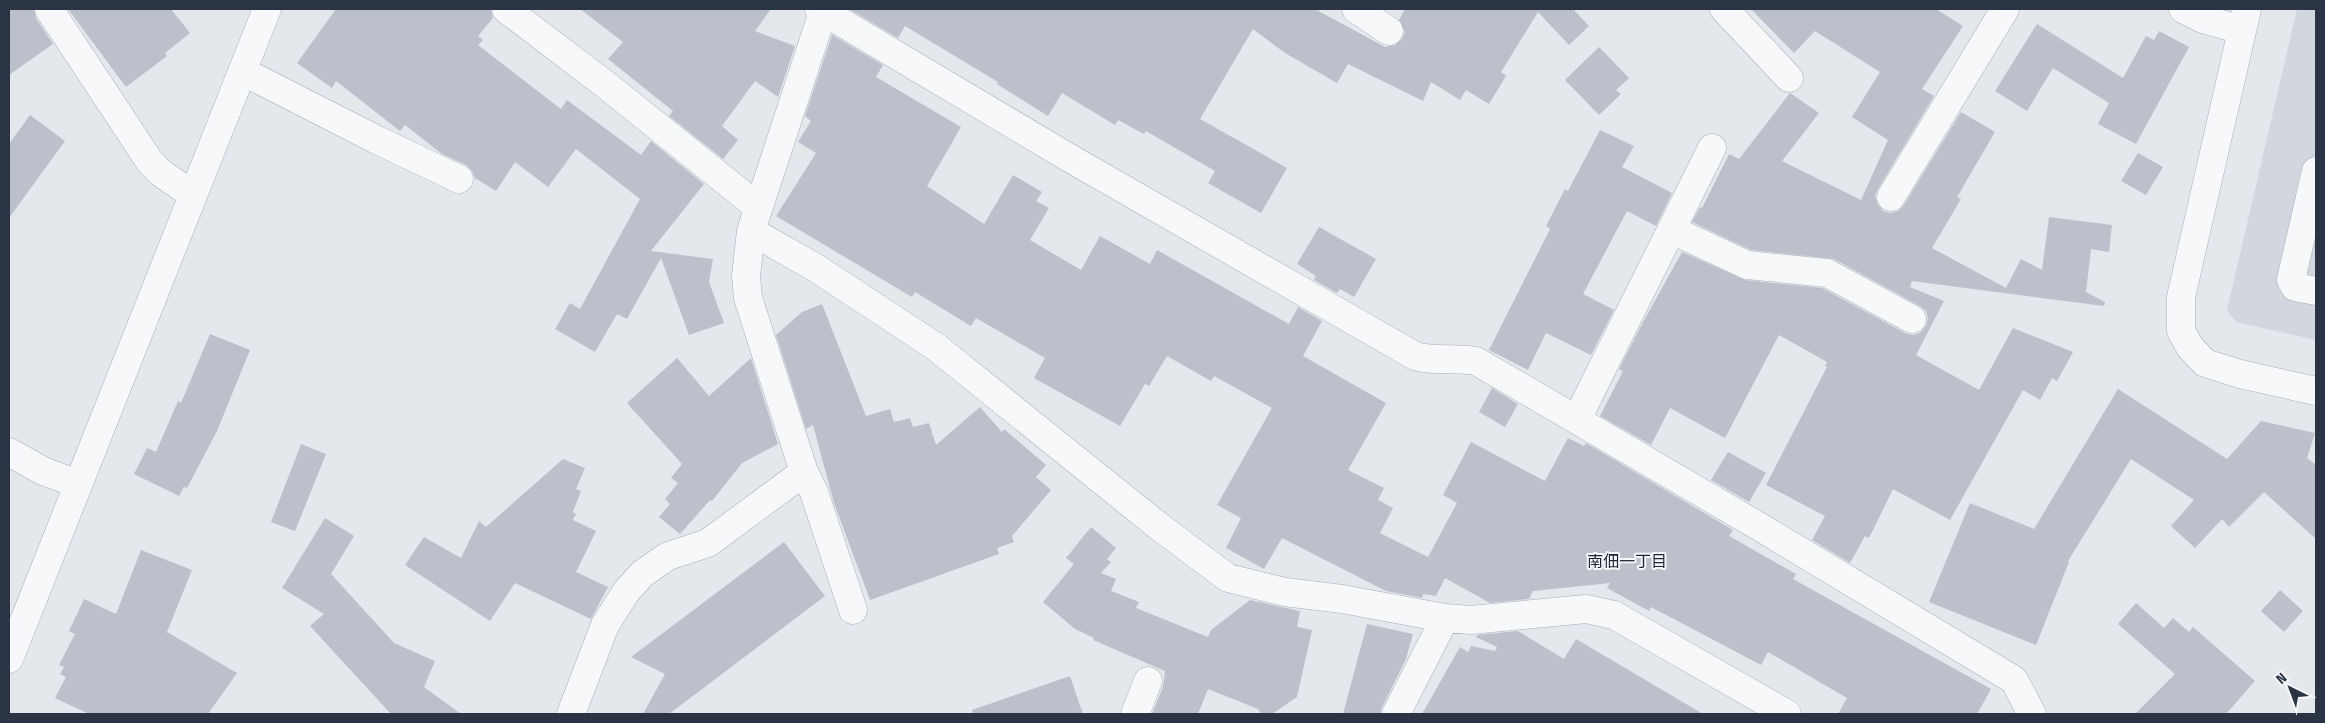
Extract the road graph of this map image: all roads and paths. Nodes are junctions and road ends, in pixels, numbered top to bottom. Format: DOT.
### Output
graph roads {
  1 [pos="49,9"];
  2 [pos="267,9"];
  3 [pos="506,9"];
  4 [pos="1356,9"];
  5 [pos="1724,9"];
  6 [pos="2005,9"];
  7 [pos="2184,9"];
  8 [pos="822,10"];
  9 [pos="2245,20"];
  10 [pos="1389,31"];
  11 [pos="242,71"];
  12 [pos="1789,78"];
  13 [pos="1712,148"];
  14 [pos="2316,171"];
  15 [pos="459,179"];
  16 [pos="193,195"];
  17 [pos="1891,197"];
  18 [pos="755,219"];
  19 [pos="1672,230"];
  20 [pos="2316,292"];
  21 [pos="1912,319"];
  22 [pos="2316,391"];
  23 [pos="1577,420"];
  24 [pos="9,452"];
  25 [pos="804,472"];
  26 [pos="78,484"];
  27 [pos="853,610"];
  28 [pos="1444,618"];
  29 [pos="9,659"];
  30 [pos="1148,681"];
  31 [pos="571,714"];
  32 [pos="1135,714"];
  33 [pos="1396,714"];
  34 [pos="1787,714"];
  35 [pos="2032,714"];
  1 -- 16 [label="street"];
  2 -- 11 [label="street"];
  3 -- 18 [label="street"];
  4 -- 10 [label="street"];
  5 -- 12 [label="street"];
  6 -- 17 [label="street"];
  7 -- 9 [label="street"];
  8 -- 18 [label="street"];
  8 -- 23 [label="street"];
  9 -- 22 [label="street"];
  11 -- 15 [label="street"];
  11 -- 16 [label="street"];
  13 -- 19 [label="street"];
  14 -- 20 [label="street"];
  16 -- 26 [label="street"];
  18 -- 25 [label="street"];
  18 -- 28 [label="street"];
  19 -- 21 [label="street"];
  19 -- 23 [label="street"];
  23 -- 35 [label="street"];
  24 -- 26 [label="street"];
  25 -- 27 [label="street"];
  25 -- 31 [label="street"];
  26 -- 29 [label="street"];
  28 -- 33 [label="street"];
  28 -- 34 [label="street"];
  30 -- 32 [label="street"];
}
